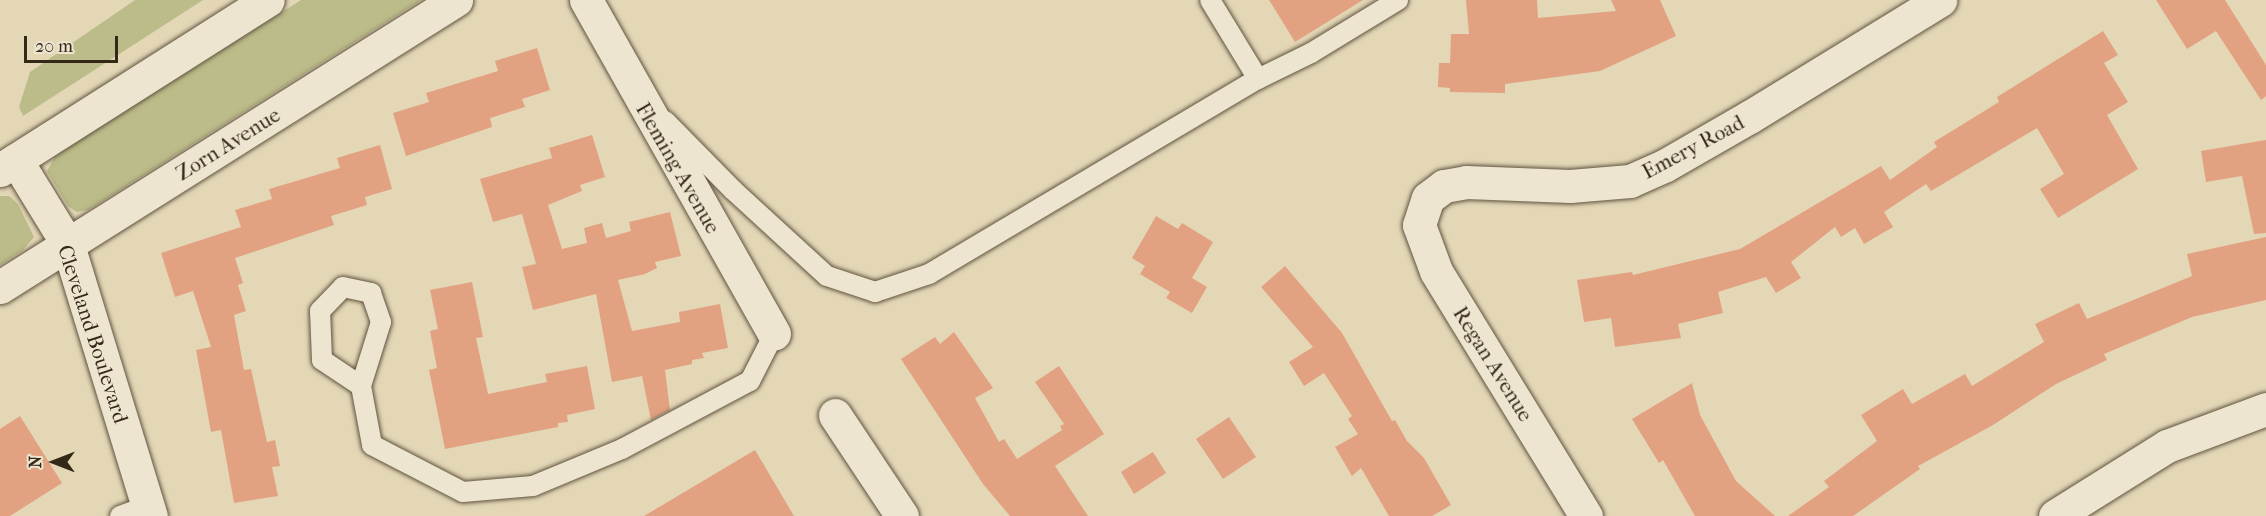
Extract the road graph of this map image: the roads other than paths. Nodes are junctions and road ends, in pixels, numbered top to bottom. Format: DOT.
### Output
graph roads {
  1 [pos="268,0"];
  2 [pos="456,0"];
  3 [pos="585,0"];
  4 [pos="1210,0"];
  5 [pos="1398,0"];
  6 [pos="1940,0"];
  7 [pos="1258,79"];
  8 [pos="631,87"];
  9 [pos="8,165"];
  10 [pos="1423,206"];
  11 [pos="68,245"];
  12 [pos="0,287"];
  13 [pos="774,334"];
  14 [pos="361,386"];
  15 [pos="2266,409"];
  16 [pos="835,415"];
  17 [pos="139,513"];
  18 [pos="902,516"];
  19 [pos="1586,516"];
  20 [pos="2055,516"];
  1 -- 9 [label="street"];
  2 -- 11 [label="street, Zorn Avenue"];
  3 -- 8 [label="street, Fleming Avenue"];
  4 -- 7 [label="lane"];
  5 -- 7 [label="lane"];
  6 -- 10 [label="street, Emery Road"];
  7 -- 8 [label="lane"];
  8 -- 13 [label="street, Fleming Avenue"];
  9 -- 11 [label="street, Cleveland Boulevard"];
  10 -- 19 [label="street, Regan Avenue"];
  11 -- 12 [label="street, Zorn Avenue"];
  11 -- 17 [label="street, Cleveland Boulevard"];
  13 -- 14 [label="lane"];
  14 -- 14 [label="lane"];
  15 -- 20 [label="street"];
  16 -- 18 [label="street"];
}
